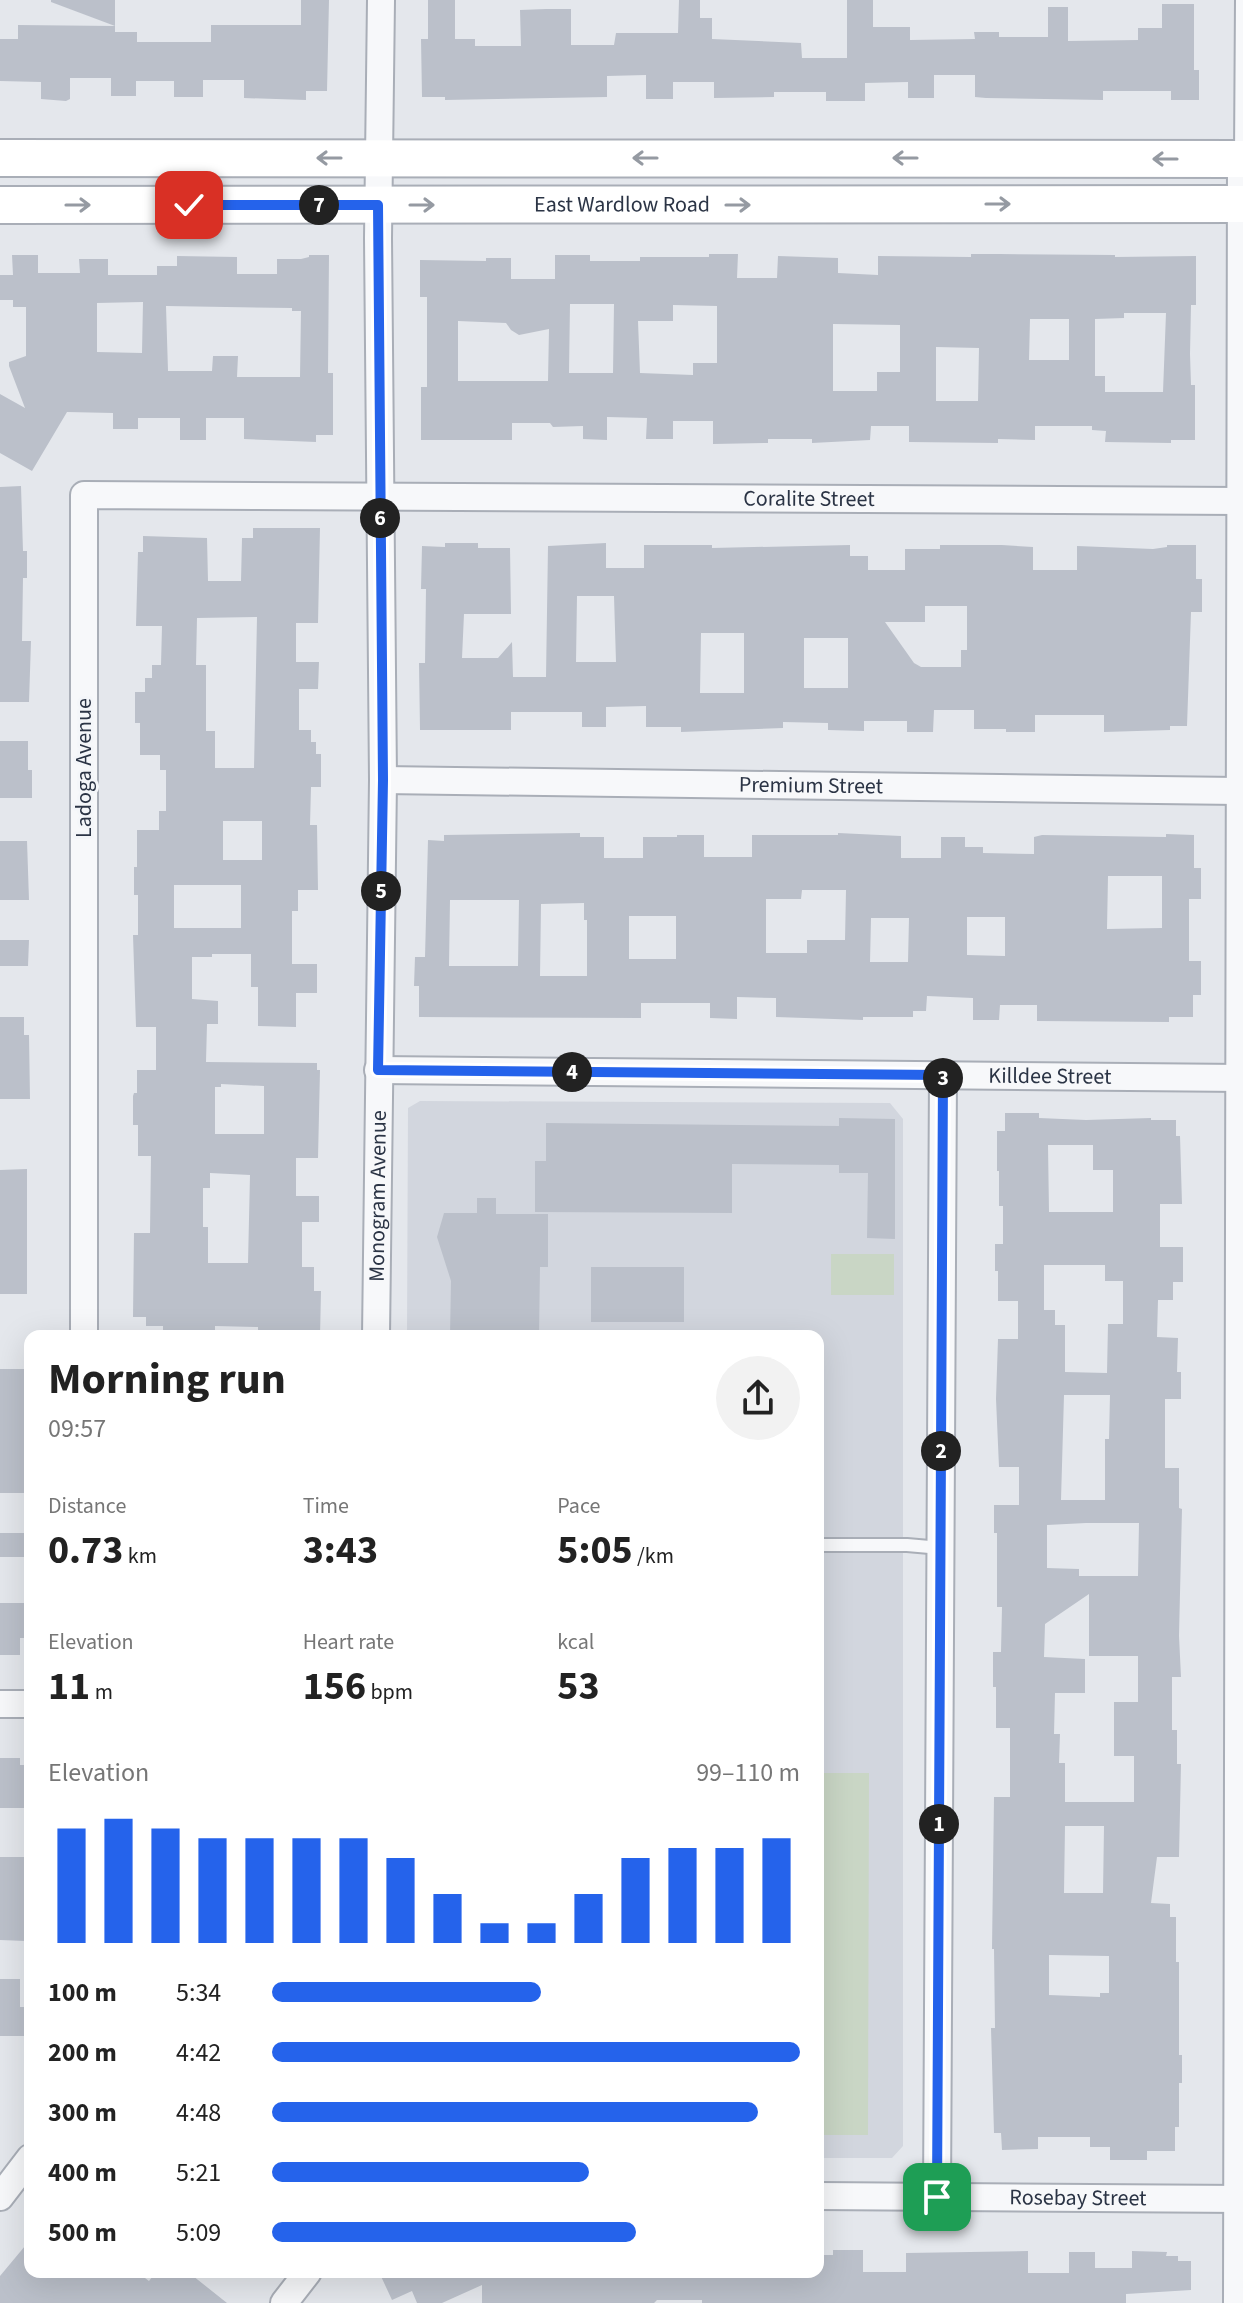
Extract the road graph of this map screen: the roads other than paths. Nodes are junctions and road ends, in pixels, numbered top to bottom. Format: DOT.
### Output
graph roads {
  1 [pos="381,0"];
  2 [pos="1242,0"];
  3 [pos="1242,114"];
  4 [pos="0,158"];
  5 [pos="379,158"];
  6 [pos="1242,159"];
  7 [pos="1242,204"];
  8 [pos="0,205"];
  9 [pos="378,205"];
  10 [pos="379,497"];
  11 [pos="1240,501"];
  12 [pos="383,780"];
  13 [pos="1238,791"];
  14 [pos="378,1070"];
  15 [pos="943,1075"];
  16 [pos="1241,1078"];
  17 [pos="84,1330"];
  18 [pos="376,1330"];
  19 [pos="824,1545"];
  20 [pos="941,1548"];
  21 [pos="0,1704"];
  22 [pos="24,1704"];
  23 [pos="24,2166"];
  24 [pos="824,2196"];
  25 [pos="0,2197"];
  26 [pos="937,2197"];
  27 [pos="1240,2199"];
  28 [pos="303,2278"];
  29 [pos="284,2303"];
  30 [pos="1237,2303"];
  1 -- 5 [label="street, Monogram Avenue"];
  2 -- 3 [label="lane"];
  3 -- 6 [label="lane"];
  5 -- 4 [label="main road, one-way"];
  6 -- 5 [label="main road, one-way"];
  5 -- 9 [label="street, Monogram Avenue"];
  6 -- 7 [label="street"];
  9 -- 7 [label="main road, East Wardlow Road, one-way"];
  7 -- 11 [label="street"];
  8 -- 9 [label="main road, East Wardlow Road, one-way"];
  9 -- 10 [label="street, Monogram Avenue"];
  10 -- 11 [label="street, Coralite Street"];
  10 -- 12 [label="street, Monogram Avenue"];
  10 -- 17 [label="street, Ladoga Avenue"];
  11 -- 13 [label="street"];
  12 -- 13 [label="street, Premium Street"];
  12 -- 14 [label="street, Monogram Avenue"];
  13 -- 16 [label="street"];
  14 -- 15 [label="street, Killdee Street"];
  14 -- 18 [label="street, Monogram Avenue"];
  15 -- 16 [label="street, Killdee Street"];
  15 -- 20 [label="street"];
  16 -- 27 [label="street"];
  19 -- 20 [label="lane"];
  20 -- 26 [label="street"];
  21 -- 22 [label="street"];
  23 -- 25 [label="street"];
  24 -- 26 [label="street, Rosebay Street"];
  26 -- 27 [label="street, Rosebay Street"];
  27 -- 30 [label="street"];
  28 -- 29 [label="street"];
}
